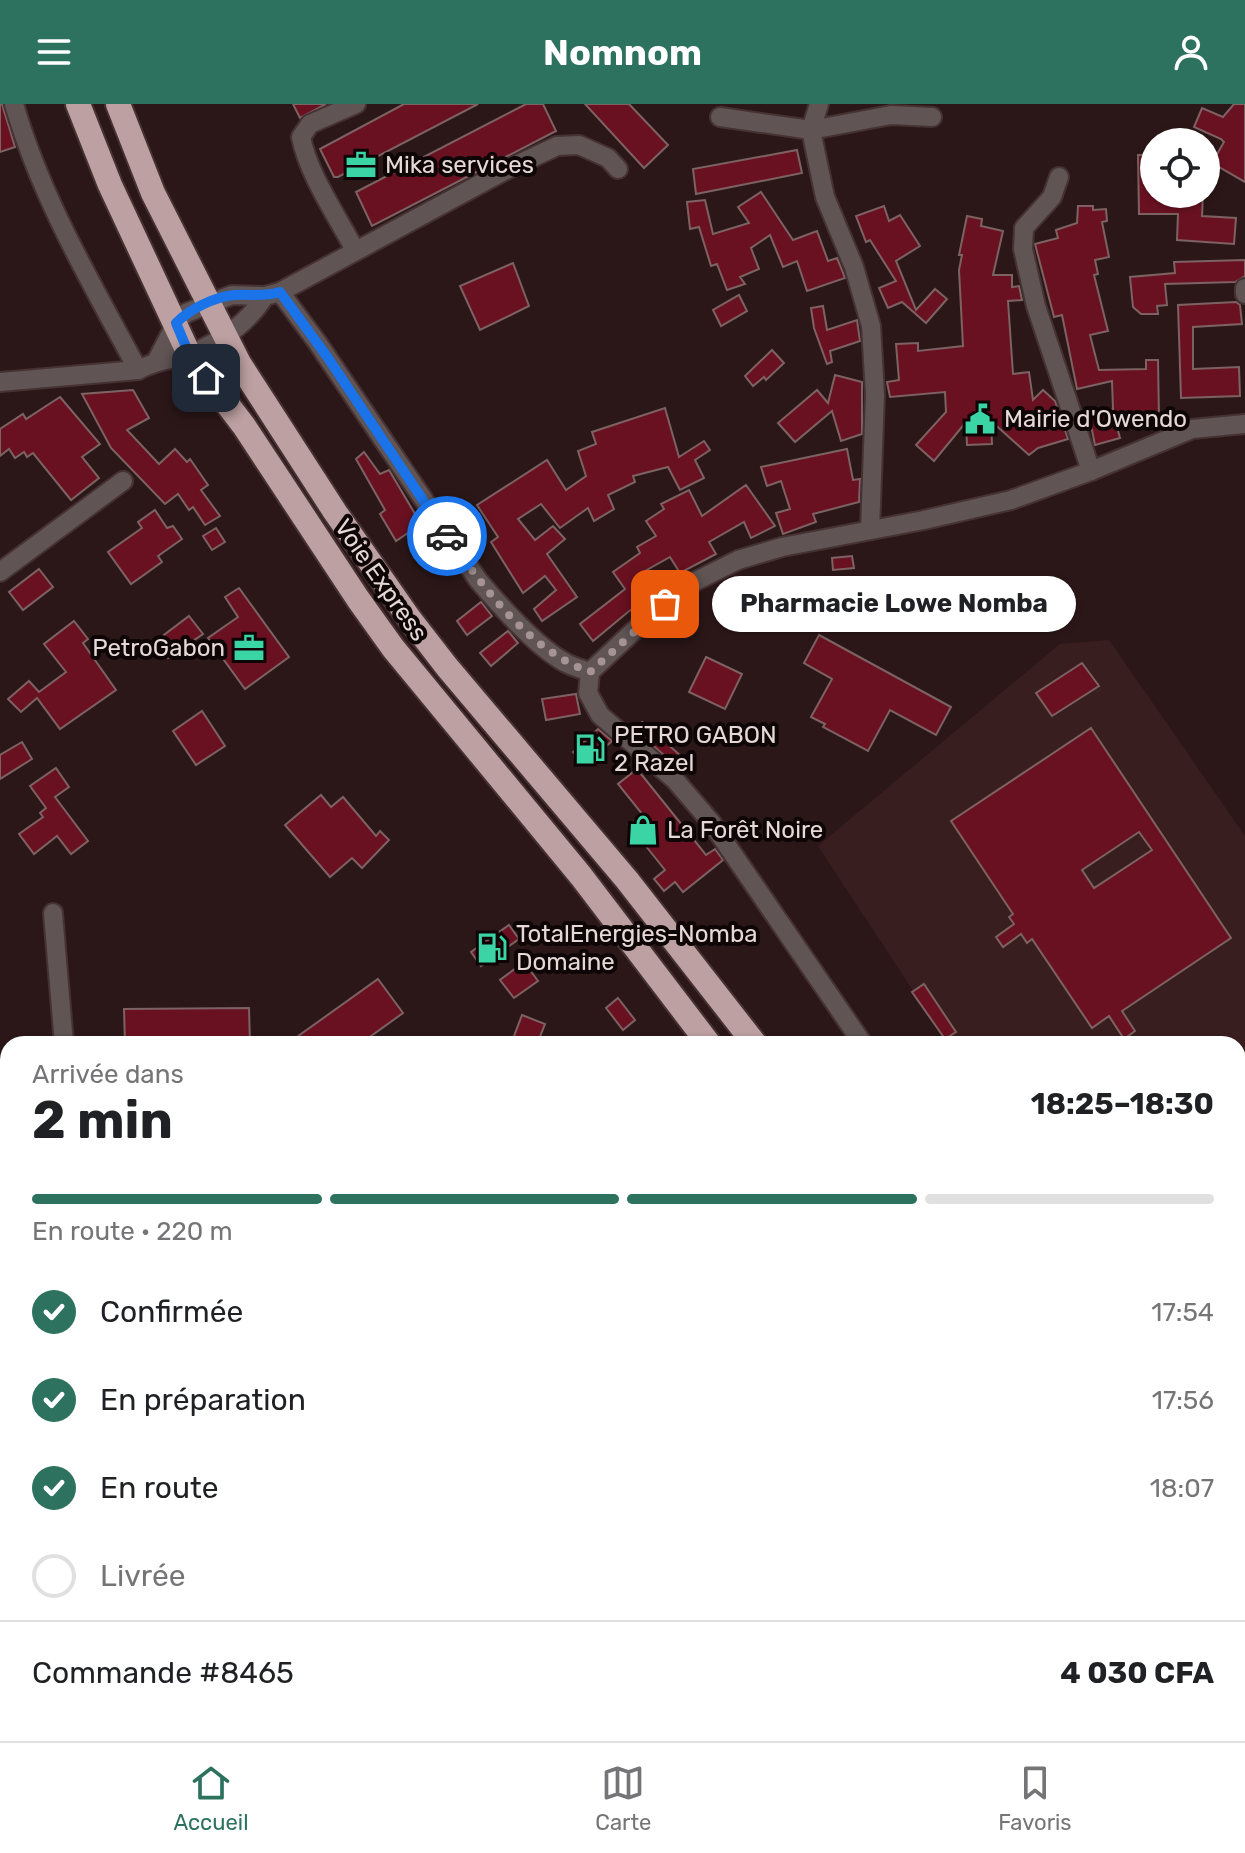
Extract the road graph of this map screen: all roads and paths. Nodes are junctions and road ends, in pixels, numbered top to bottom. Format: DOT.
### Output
graph roads {
  1 [pos="14,104"];
  2 [pos="78,104"];
  3 [pos="118,104"];
  4 [pos="356,104"];
  5 [pos="819,104"];
  6 [pos="720,117"];
  7 [pos="932,117"];
  8 [pos="811,130"];
  9 [pos="618,169"];
  10 [pos="1059,177"];
  11 [pos="355,250"];
  12 [pos="1245,288"];
  13 [pos="272,294"];
  14 [pos="1245,294"];
  15 [pos="209,303"];
  16 [pos="176,323"];
  17 [pos="225,336"];
  18 [pos="189,354"];
  19 [pos="157,360"];
  20 [pos="138,370"];
  21 [pos="0,382"];
  22 [pos="1245,424"];
  23 [pos="1091,471"];
  24 [pos="123,481"];
  25 [pos="870,530"];
  26 [pos="0,572"];
  27 [pos="590,672"];
  28 [pos="53,913"];
  29 [pos="63,1036"];
  30 [pos="703,1036"];
  31 [pos="749,1036"];
  32 [pos="854,1036"];
  1 -- 20 [label="street"];
  2 -- 16 [label="highway, Voie Express"];
  3 -- 15 [label="highway"];
  4 -- 11 [label="street"];
  5 -- 8 [label="street"];
  6 -- 8 [label="street"];
  7 -- 8 [label="street"];
  8 -- 25 [label="street"];
  9 -- 11 [label="street"];
  10 -- 23 [label="street"];
  11 -- 13 [label="street"];
  12 -- 14 [label="street"];
  13 -- 15 [label="street"];
  13 -- 17 [label="street"];
  13 -- 27 [label="street"];
  15 -- 16 [label="street"];
  15 -- 17 [label="highway"];
  16 -- 18 [label="highway, Voie Express"];
  16 -- 19 [label="street"];
  17 -- 18 [label="street"];
  17 -- 31 [label="highway"];
  18 -- 19 [label="street"];
  18 -- 30 [label="highway, Voie Express"];
  19 -- 20 [label="street"];
  20 -- 21 [label="street"];
  22 -- 23 [label="street"];
  23 -- 25 [label="street"];
  24 -- 26 [label="street"];
  25 -- 27 [label="street"];
  27 -- 32 [label="street"];
  28 -- 29 [label="street"];
}
